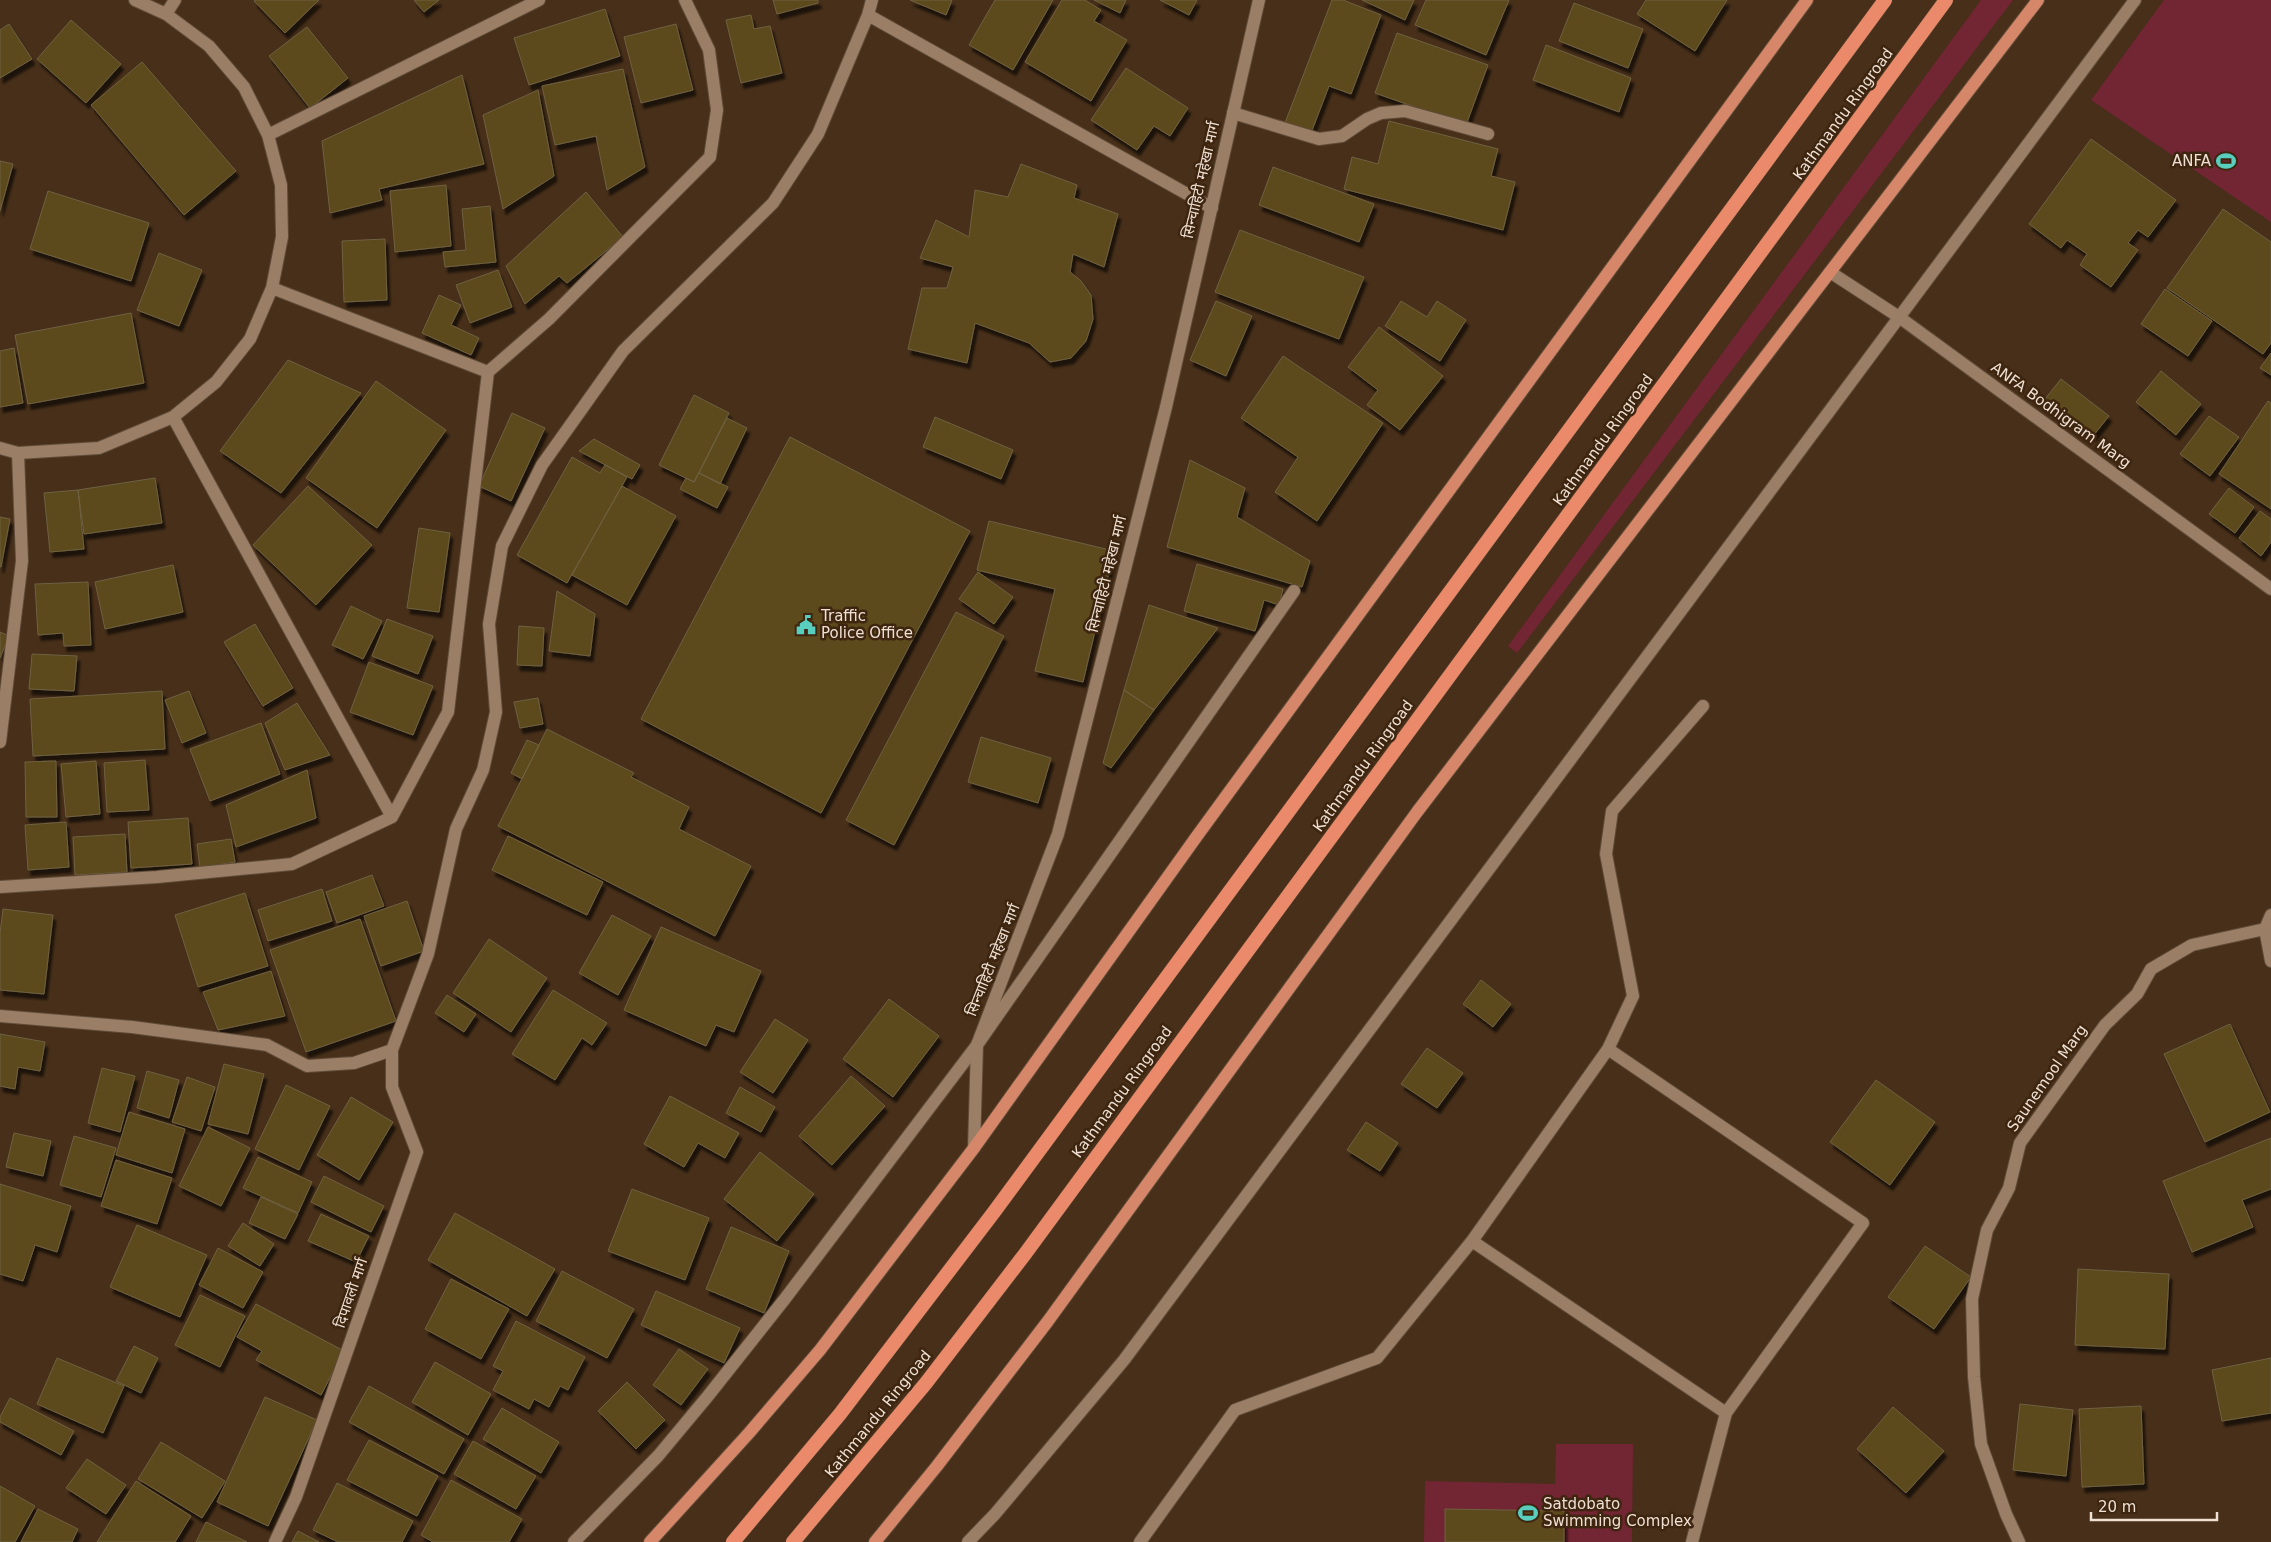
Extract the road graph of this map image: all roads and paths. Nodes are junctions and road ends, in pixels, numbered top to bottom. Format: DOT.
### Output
graph roads {
  1 [pos="135,0"];
  2 [pos="175,0"];
  3 [pos="539,0"];
  4 [pos="685,0"];
  5 [pos="872,0"];
  6 [pos="1259,0"];
  7 [pos="1807,0"];
  8 [pos="1886,0"];
  9 [pos="1946,0"];
  10 [pos="2038,0"];
  11 [pos="2135,0"];
  12 [pos="166,14"];
  13 [pos="868,15"];
  14 [pos="1233,113"];
  15 [pos="1488,134"];
  16 [pos="268,135"];
  17 [pos="1212,208"];
  18 [pos="1830,272"];
  19 [pos="272,288"];
  20 [pos="1899,317"];
  21 [pos="488,372"];
  22 [pos="173,417"];
  23 [pos="0,448"];
  24 [pos="18,453"];
  25 [pos="2271,589"];
  26 [pos="1294,591"];
  27 [pos="1703,706"];
  28 [pos="0,742"];
  29 [pos="392,817"];
  30 [pos="0,887"];
  31 [pos="2271,915"];
  32 [pos="2265,929"];
  33 [pos="2271,961"];
  34 [pos="0,1016"];
  35 [pos="977,1045"];
  36 [pos="1608,1049"];
  37 [pos="392,1050"];
  38 [pos="974,1148"];
  39 [pos="1472,1241"];
  40 [pos="1726,1413"];
  41 [pos="275,1542"];
  42 [pos="574,1542"];
  43 [pos="650,1542"];
  44 [pos="733,1542"];
  45 [pos="793,1542"];
  46 [pos="876,1542"];
  47 [pos="968,1542"];
  48 [pos="1140,1542"];
  49 [pos="1692,1542"];
  50 [pos="2019,1542"];
  1 -- 12 [label="street"];
  2 -- 12 [label="street"];
  3 -- 16 [label="street"];
  4 -- 21 [label="street"];
  5 -- 13 [label="street"];
  6 -- 14 [label="street, सिन्चाहिटी महेखा मार्ग"];
  7 -- 38 [label="main road"];
  8 -- 44 [label="highway, Kathmandu Ringroad"];
  9 -- 45 [label="highway, Kathmandu Ringroad"];
  10 -- 18 [label="main road"];
  11 -- 20 [label="street"];
  12 -- 16 [label="street"];
  13 -- 17 [label="street"];
  13 -- 37 [label="street"];
  14 -- 15 [label="street"];
  14 -- 17 [label="street, सिन्चाहिटी महेखा मार्ग"];
  16 -- 19 [label="street"];
  17 -- 35 [label="street, सिन्चाहिटी महेखा मार्ग"];
  18 -- 20 [label="street, ANFA Bodhigram Marg"];
  18 -- 46 [label="main road"];
  19 -- 21 [label="street"];
  19 -- 22 [label="street"];
  20 -- 25 [label="street, ANFA Bodhigram Marg"];
  20 -- 47 [label="street"];
  21 -- 29 [label="street"];
  22 -- 24 [label="street"];
  22 -- 29 [label="street"];
  23 -- 24 [label="street"];
  24 -- 28 [label="street"];
  26 -- 35 [label="street"];
  27 -- 36 [label="street"];
  29 -- 30 [label="street"];
  31 -- 32 [label="street"];
  32 -- 33 [label="street"];
  32 -- 50 [label="street, Saunemool Marg"];
  34 -- 37 [label="street"];
  35 -- 38 [label="street, सिन्चाहिटी महेखा मार्ग"];
  35 -- 42 [label="street"];
  36 -- 39 [label="street"];
  36 -- 40 [label="street"];
  37 -- 41 [label="street, दिपावली मार्ग"];
  38 -- 43 [label="main road"];
  39 -- 40 [label="street"];
  39 -- 48 [label="street"];
  40 -- 49 [label="street"];
}
